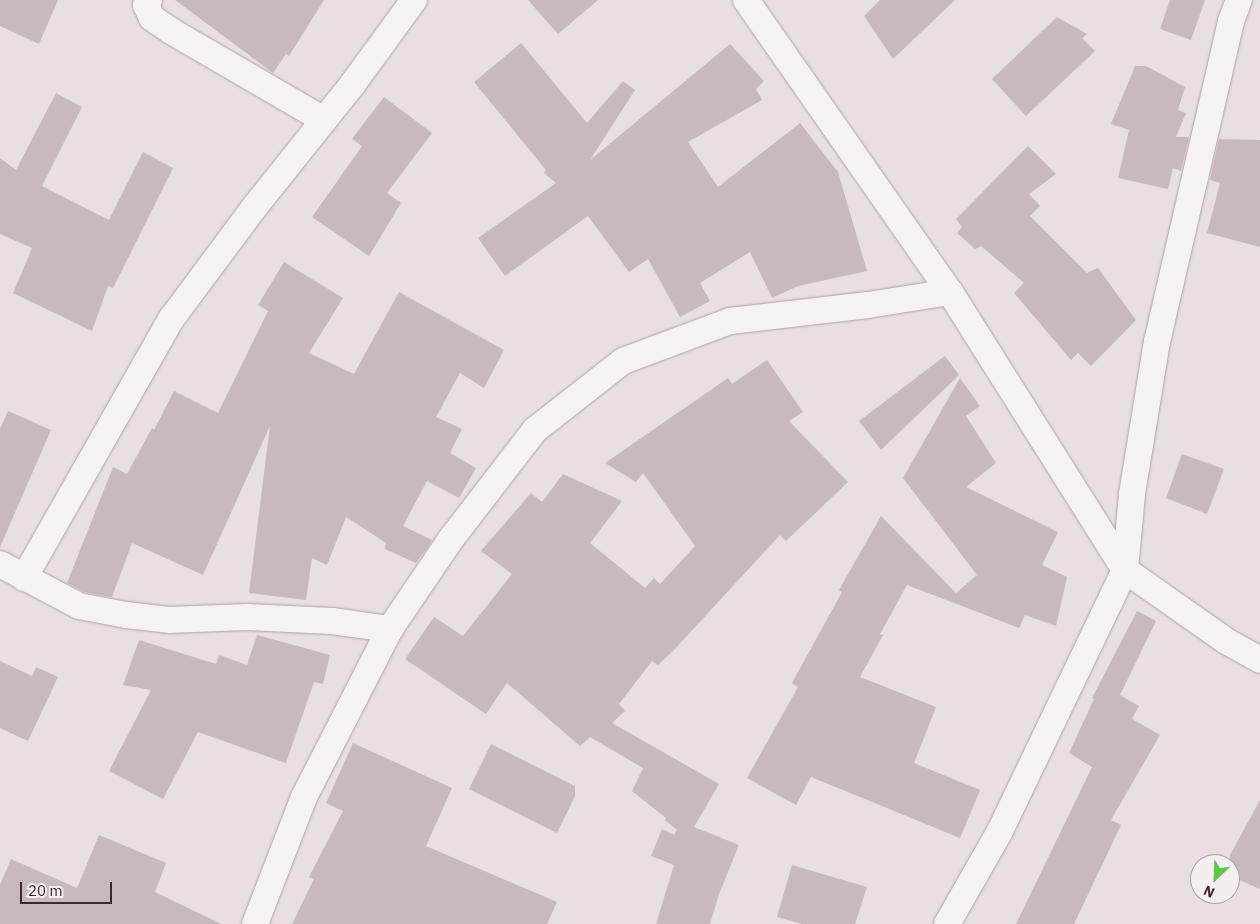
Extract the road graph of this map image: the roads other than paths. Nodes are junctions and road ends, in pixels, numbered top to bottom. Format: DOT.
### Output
graph roads {
  1 [pos="149,0"];
  2 [pos="414,0"];
  3 [pos="746,0"];
  4 [pos="1239,0"];
  5 [pos="324,120"];
  6 [pos="950,292"];
  7 [pos="0,564"];
  8 [pos="1125,570"];
  9 [pos="24,578"];
  10 [pos="390,629"];
  11 [pos="1260,660"];
  12 [pos="255,924"];
  13 [pos="947,924"];
  1 -- 5 [label="street"];
  2 -- 5 [label="street"];
  3 -- 6 [label="street"];
  4 -- 8 [label="street"];
  5 -- 9 [label="street"];
  6 -- 8 [label="street"];
  6 -- 10 [label="street"];
  7 -- 9 [label="street"];
  8 -- 11 [label="street"];
  8 -- 13 [label="street"];
  9 -- 10 [label="street"];
  10 -- 12 [label="street"];
}
